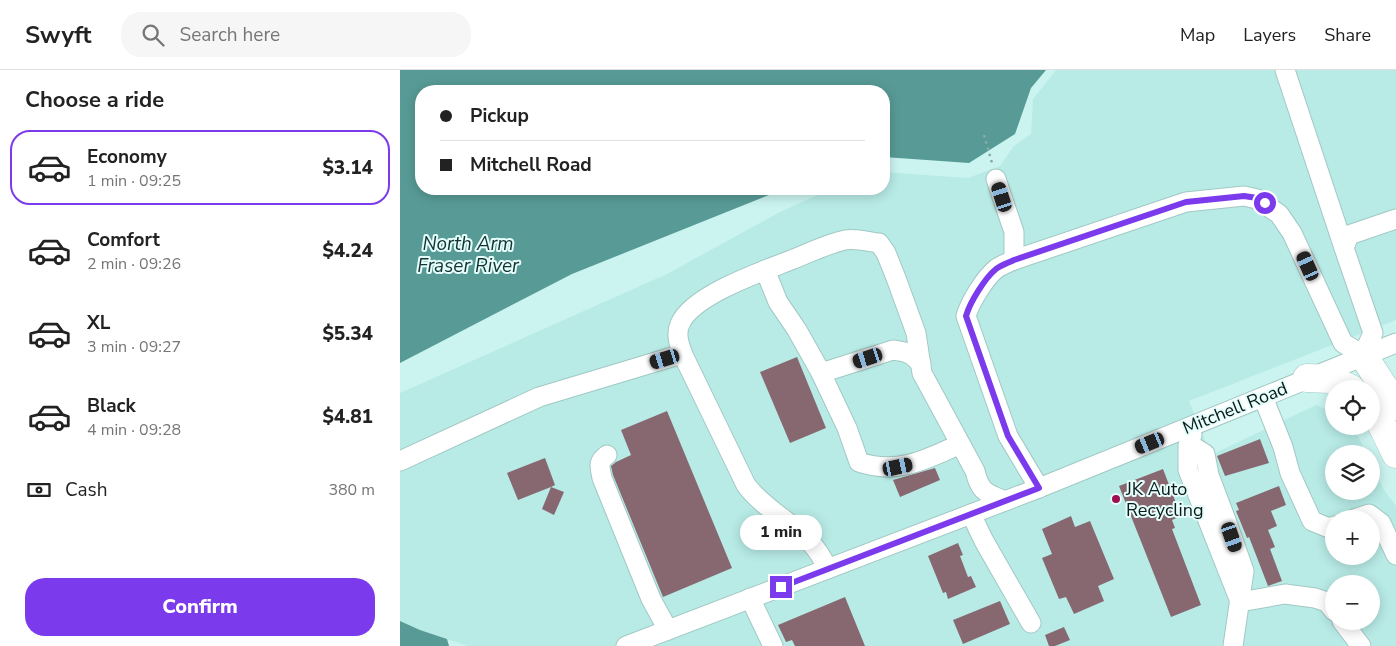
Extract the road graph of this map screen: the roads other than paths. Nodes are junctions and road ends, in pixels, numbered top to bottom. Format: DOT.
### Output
graph roads {
  1 [pos="1284,70"];
  2 [pos="996,179"];
  3 [pos="1396,219"];
  4 [pos="1344,248"];
  5 [pos="1014,260"];
  6 [pos="765,270"];
  7 [pos="1396,343"];
  8 [pos="682,354"];
  9 [pos="1363,355"];
  10 [pos="921,364"];
  11 [pos="821,373"];
  12 [pos="1396,375"];
  13 [pos="1306,378"];
  14 [pos="1332,380"];
  15 [pos="1372,380"];
  16 [pos="1263,396"];
  17 [pos="1380,400"];
  18 [pos="1380,405"];
  19 [pos="1201,421"];
  20 [pos="960,444"];
  21 [pos="1396,454"];
  22 [pos="607,455"];
  23 [pos="400,461"];
  24 [pos="1039,488"];
  25 [pos="1004,501"];
  26 [pos="972,514"];
  27 [pos="1380,522"];
  28 [pos="1325,526"];
  29 [pos="1396,554"];
  30 [pos="827,569"];
  31 [pos="750,598"];
  32 [pos="1325,601"];
  33 [pos="1240,602"];
  34 [pos="1031,623"];
  35 [pos="668,630"];
  36 [pos="1349,630"];
  37 [pos="626,646"];
  38 [pos="773,646"];
  39 [pos="1233,646"];
  40 [pos="1361,646"];
  1 -- 4 [label="street"];
  2 -- 5 [label="street"];
  3 -- 4 [label="street"];
  4 -- 9 [label="street"];
  5 -- 9 [label="street"];
  5 -- 24 [label="street"];
  6 -- 8 [label="street"];
  6 -- 10 [label="street"];
  6 -- 11 [label="street"];
  7 -- 9 [label="street, Mitchell Road"];
  8 -- 23 [label="street"];
  8 -- 30 [label="street"];
  9 -- 13 [label="street, Mitchell Road"];
  9 -- 15 [label="highway"];
  10 -- 11 [label="street"];
  10 -- 20 [label="street"];
  11 -- 20 [label="street"];
  12 -- 17 [label="highway"];
  13 -- 14 [label="highway"];
  13 -- 16 [label="street, Mitchell Road"];
  16 -- 19 [label="street, Mitchell Road"];
  16 -- 28 [label="street"];
  18 -- 21 [label="highway"];
  19 -- 24 [label="street, Mitchell Road"];
  19 -- 33 [label="street"];
  20 -- 25 [label="street"];
  22 -- 35 [label="street"];
  24 -- 25 [label="street, Mitchell Road"];
  25 -- 26 [label="street, Mitchell Road"];
  26 -- 30 [label="street, Mitchell Road"];
  26 -- 34 [label="street"];
  27 -- 29 [label="street"];
  30 -- 31 [label="street, Mitchell Road"];
  31 -- 35 [label="street, Mitchell Road"];
  31 -- 38 [label="street"];
  32 -- 33 [label="street"];
  33 -- 39 [label="street"];
  35 -- 37 [label="street, Mitchell Road"];
  36 -- 40 [label="street"];
}
